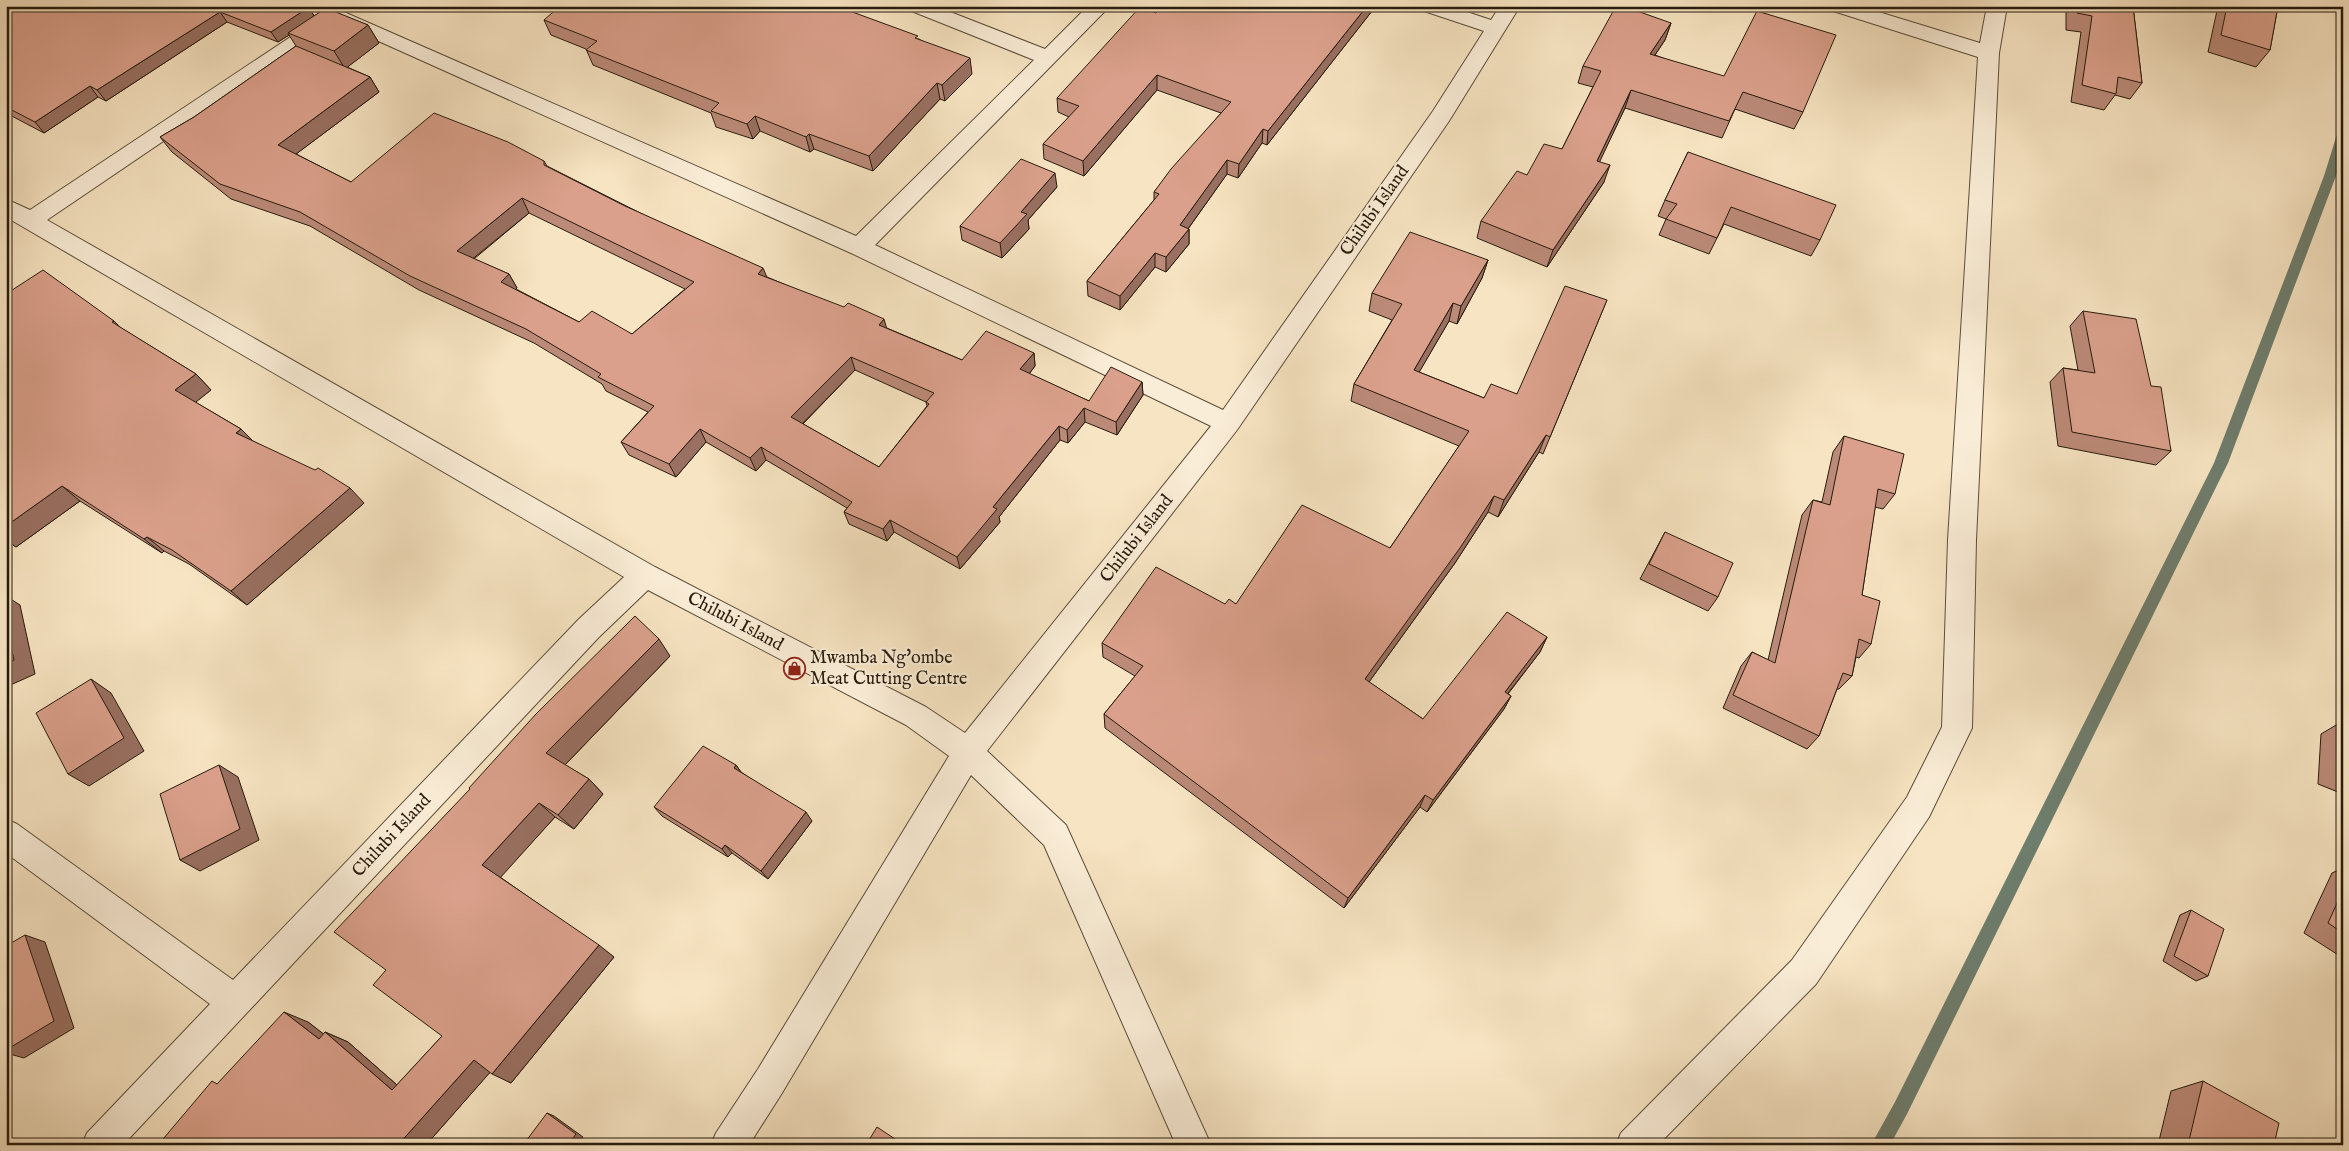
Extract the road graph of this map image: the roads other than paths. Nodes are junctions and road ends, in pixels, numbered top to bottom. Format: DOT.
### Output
graph roads {
  1 [pos="916,6"];
  2 [pos="1100,6"];
  3 [pos="1428,6"];
  4 [pos="1510,6"];
  5 [pos="1837,6"];
  6 [pos="1997,6"];
  7 [pos="343,10"];
  8 [pos="1494,28"];
  9 [pos="1989,53"];
  10 [pos="1048,58"];
  11 [pos="6,207"];
  12 [pos="30,221"];
  13 [pos="859,247"];
  14 [pos="1228,423"];
  15 [pos="645,575"];
  16 [pos="968,752"];
  17 [pos="6,834"];
  18 [pos="235,1002"];
  19 [pos="99,1145"];
  20 [pos="728,1145"];
  21 [pos="1194,1145"];
  22 [pos="1633,1145"];
  1 -- 10 [label="street"];
  2 -- 10 [label="street"];
  3 -- 8 [label="street"];
  4 -- 8 [label="street, Chilubi Island"];
  5 -- 9 [label="street"];
  6 -- 9 [label="street"];
  7 -- 12 [label="street"];
  7 -- 13 [label="street"];
  8 -- 14 [label="street, Chilubi Island"];
  9 -- 22 [label="street"];
  10 -- 13 [label="street"];
  11 -- 12 [label="street"];
  12 -- 15 [label="street"];
  13 -- 14 [label="street"];
  14 -- 16 [label="street, Chilubi Island"];
  15 -- 16 [label="street, Chilubi Island"];
  15 -- 18 [label="street, Chilubi Island"];
  16 -- 20 [label="street"];
  16 -- 21 [label="street"];
  17 -- 18 [label="street"];
  18 -- 19 [label="street, Chilubi Island"];
}
